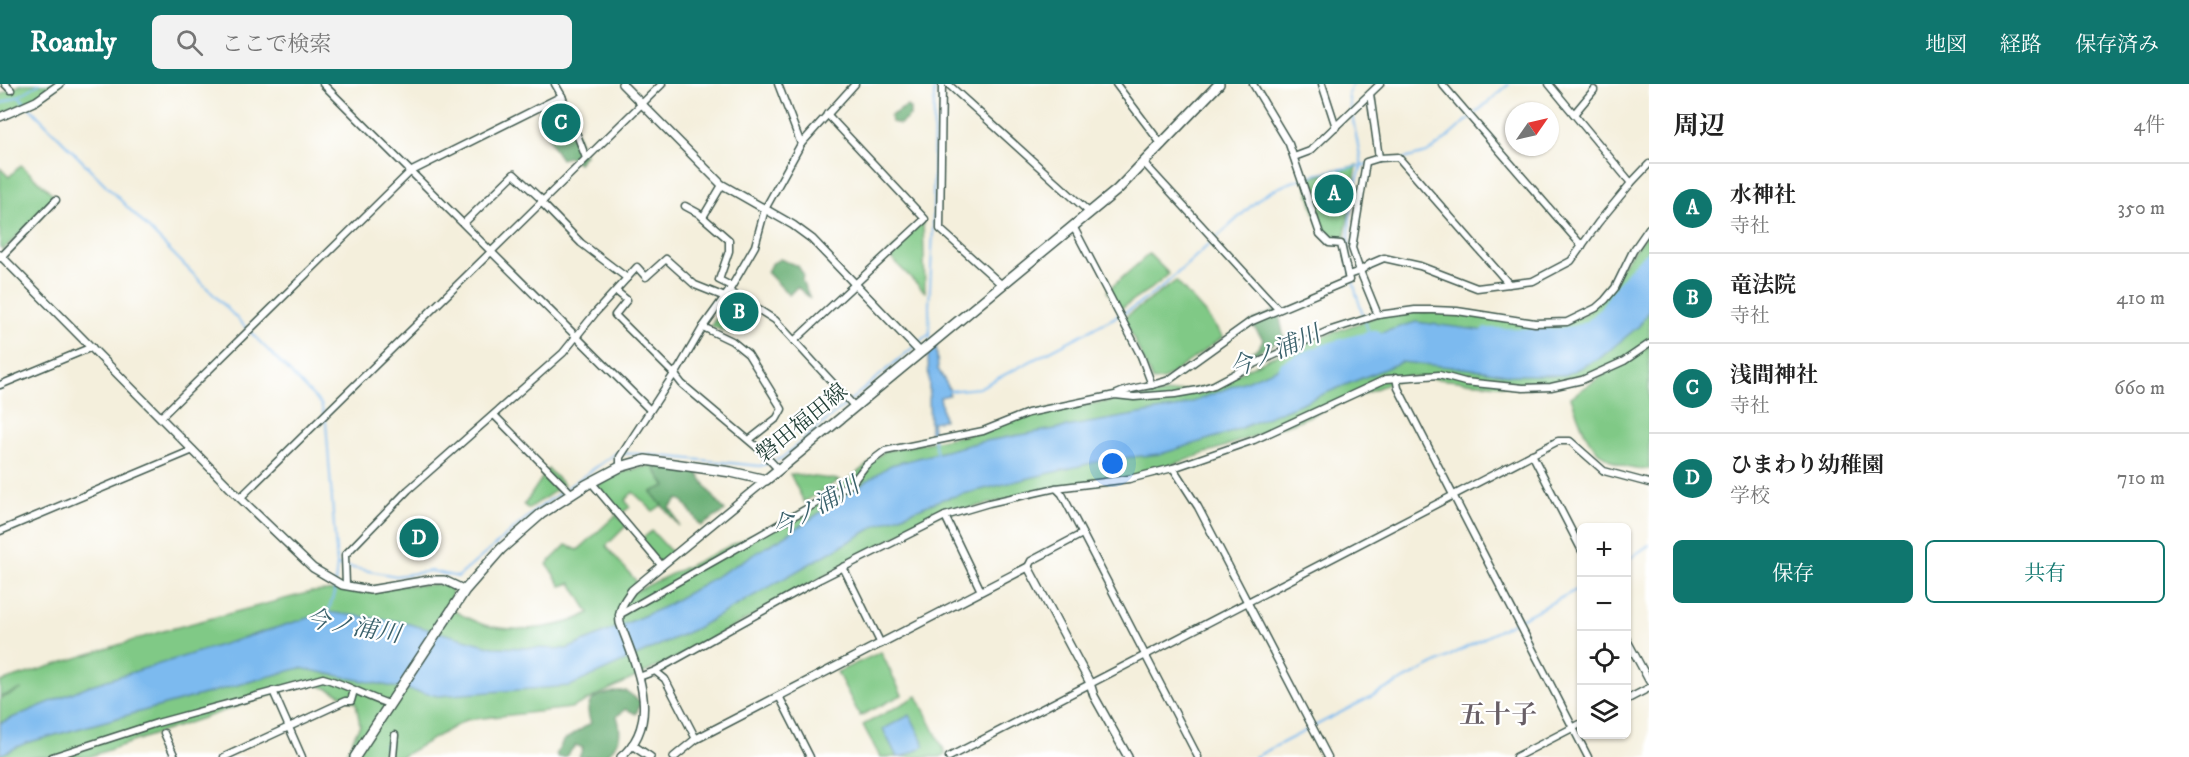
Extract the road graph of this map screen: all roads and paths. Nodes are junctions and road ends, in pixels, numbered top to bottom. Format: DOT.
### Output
graph roads {
  1 [pos="5,84"];
  2 [pos="60,84"];
  3 [pos="323,84"];
  4 [pos="335,84"];
  5 [pos="555,84"];
  6 [pos="622,84"];
  7 [pos="662,84"];
  8 [pos="778,84"];
  9 [pos="855,84"];
  10 [pos="942,84"];
  11 [pos="948,84"];
  12 [pos="1116,84"];
  13 [pos="1219,84"];
  14 [pos="1253,84"];
  15 [pos="1322,84"];
  16 [pos="1380,84"];
  17 [pos="1442,84"];
  18 [pos="1549,84"];
  19 [pos="11,90"];
  20 [pos="329,90"];
  21 [pos="1594,90"];
  22 [pos="1370,94"];
  23 [pos="562,96"];
  24 [pos="642,104"];
  25 [pos="827,114"];
  26 [pos="1574,114"];
  27 [pos="0,117"];
  28 [pos="1336,127"];
  29 [pos="801,144"];
  30 [pos="1162,144"];
  31 [pos="1294,157"];
  32 [pos="586,158"];
  33 [pos="1379,158"];
  34 [pos="1144,163"];
  35 [pos="1649,164"];
  36 [pos="411,172"];
  37 [pos="1631,183"];
  38 [pos="723,185"];
  39 [pos="56,200"];
  40 [pos="541,201"];
  41 [pos="686,206"];
  42 [pos="765,209"];
  43 [pos="1090,213"];
  44 [pos="703,217"];
  45 [pos="464,223"];
  46 [pos="1073,226"];
  47 [pos="1649,228"];
  48 [pos="1582,246"];
  49 [pos="492,251"];
  50 [pos="0,256"];
  51 [pos="1360,271"];
  52 [pos="1348,275"];
  53 [pos="627,278"];
  54 [pos="855,284"];
  55 [pos="1509,284"];
  56 [pos="1002,285"];
  57 [pos="616,291"];
  58 [pos="728,291"];
  59 [pos="1278,309"];
  60 [pos="1378,315"];
  61 [pos="704,327"];
  62 [pos="576,336"];
  63 [pos="794,341"];
  64 [pos="1649,344"];
  65 [pos="92,347"];
  66 [pos="920,352"];
  67 [pos="675,373"];
  68 [pos="1396,377"];
  69 [pos="1152,385"];
  70 [pos="0,386"];
  71 [pos="1115,395"];
  72 [pos="855,406"];
  73 [pos="650,410"];
  74 [pos="494,415"];
  75 [pos="161,417"];
  76 [pos="749,441"];
  77 [pos="193,450"];
  78 [pos="1532,454"];
  79 [pos="620,467"];
  80 [pos="1173,468"];
  81 [pos="778,469"];
  82 [pos="766,480"];
  83 [pos="591,482"];
  84 [pos="1649,483"];
  85 [pos="1056,488"];
  86 [pos="572,494"];
  87 [pos="1453,495"];
  88 [pos="240,498"];
  89 [pos="945,516"];
  90 [pos="0,531"];
  91 [pos="1082,534"];
  92 [pos="1577,543"];
  93 [pos="662,566"];
  94 [pos="843,567"];
  95 [pos="1028,567"];
  96 [pos="346,585"];
  97 [pos="465,590"];
  98 [pos="981,591"];
  99 [pos="1247,602"];
  100 [pos="619,619"];
  101 [pos="881,644"];
  102 [pos="1631,647"];
  103 [pos="1145,655"];
  104 [pos="655,671"];
  105 [pos="639,677"];
  106 [pos="1649,681"];
  107 [pos="1090,683"];
  108 [pos="1649,688"];
  109 [pos="354,690"];
  110 [pos="273,691"];
  111 [pos="779,696"];
  112 [pos="1631,697"];
  113 [pos="389,704"];
  114 [pos="1577,725"];
  115 [pos="289,727"];
  116 [pos="1572,728"];
  117 [pos="164,733"];
  118 [pos="395,735"];
  119 [pos="696,739"];
  120 [pos="632,746"];
  121 [pos="679,755"];
  122 [pos="52,757"];
  123 [pos="175,757"];
  124 [pos="224,757"];
  125 [pos="302,757"];
  126 [pos="355,757"];
  127 [pos="393,757"];
  128 [pos="621,757"];
  129 [pos="650,757"];
  130 [pos="810,757"];
  131 [pos="949,757"];
  132 [pos="1128,757"];
  133 [pos="1198,757"];
  134 [pos="1328,757"];
  135 [pos="1516,757"];
  136 [pos="1588,757"];
  1 -- 19 [label="street"];
  2 -- 27 [label="street"];
  3 -- 20 [label="street"];
  4 -- 20 [label="street"];
  5 -- 23 [label="street"];
  6 -- 24 [label="street"];
  7 -- 24 [label="street"];
  8 -- 29 [label="street"];
  9 -- 25 [label="street"];
  10 -- 56 [label="street"];
  11 -- 43 [label="street"];
  12 -- 30 [label="street"];
  13 -- 30 [label="main road, 磐田福田線"];
  14 -- 31 [label="street"];
  15 -- 28 [label="street"];
  16 -- 22 [label="street"];
  17 -- 48 [label="street"];
  18 -- 26 [label="street"];
  20 -- 36 [label="street"];
  21 -- 26 [label="street"];
  22 -- 28 [label="street"];
  22 -- 33 [label="street"];
  23 -- 32 [label="street"];
  23 -- 36 [label="street"];
  24 -- 32 [label="street"];
  24 -- 38 [label="street"];
  25 -- 29 [label="street"];
  25 -- 54 [label="street"];
  26 -- 37 [label="street"];
  28 -- 31 [label="street"];
  29 -- 42 [label="street"];
  30 -- 34 [label="main road, 磐田福田線"];
  31 -- 52 [label="street"];
  32 -- 40 [label="street"];
  33 -- 51 [label="street"];
  33 -- 55 [label="street"];
  34 -- 43 [label="main road, 磐田福田線"];
  34 -- 59 [label="street"];
  35 -- 37 [label="street"];
  36 -- 45 [label="street"];
  36 -- 75 [label="street"];
  37 -- 48 [label="street"];
  38 -- 42 [label="street"];
  38 -- 44 [label="street"];
  39 -- 50 [label="street"];
  40 -- 45 [label="street"];
  40 -- 49 [label="street"];
  40 -- 53 [label="street"];
  41 -- 44 [label="street"];
  42 -- 54 [label="street"];
  42 -- 58 [label="street"];
  43 -- 46 [label="main road, 磐田福田線"];
  44 -- 58 [label="street"];
  45 -- 49 [label="street"];
  46 -- 56 [label="main road, 磐田福田線"];
  46 -- 69 [label="street"];
  47 -- 60 [label="street"];
  48 -- 55 [label="street"];
  49 -- 62 [label="street"];
  49 -- 88 [label="street"];
  50 -- 65 [label="street"];
  51 -- 52 [label="street"];
  51 -- 55 [label="street"];
  51 -- 60 [label="street"];
  52 -- 59 [label="street"];
  53 -- 57 [label="street"];
  53 -- 58 [label="street"];
  54 -- 63 [label="street"];
  54 -- 66 [label="street"];
  56 -- 66 [label="main road, 磐田福田線"];
  57 -- 62 [label="street"];
  57 -- 67 [label="street"];
  58 -- 61 [label="street"];
  58 -- 63 [label="street"];
  59 -- 69 [label="street"];
  60 -- 71 [label="street"];
  61 -- 67 [label="street"];
  61 -- 76 [label="street"];
  62 -- 73 [label="street"];
  62 -- 74 [label="street"];
  63 -- 72 [label="street"];
  64 -- 68 [label="street"];
  65 -- 70 [label="street"];
  65 -- 75 [label="street"];
  66 -- 72 [label="main road, 磐田福田線"];
  67 -- 73 [label="street"];
  67 -- 76 [label="street"];
  68 -- 80 [label="street"];
  68 -- 87 [label="street"];
  69 -- 71 [label="street"];
  71 -- 100 [label="street"];
  72 -- 81 [label="main road, 磐田福田線"];
  73 -- 79 [label="street"];
  74 -- 86 [label="street"];
  74 -- 96 [label="street"];
  75 -- 77 [label="street"];
  76 -- 81 [label="street"];
  77 -- 88 [label="street"];
  77 -- 90 [label="street"];
  78 -- 84 [label="street"];
  78 -- 87 [label="street"];
  78 -- 92 [label="street"];
  79 -- 82 [label="main road, 磐田福田線"];
  79 -- 83 [label="main road, 磐田福田線"];
  80 -- 85 [label="street"];
  80 -- 99 [label="street"];
  81 -- 82 [label="main road, 磐田福田線"];
  82 -- 93 [label="street"];
  83 -- 86 [label="main road, 磐田福田線"];
  83 -- 93 [label="street"];
  85 -- 89 [label="street"];
  85 -- 91 [label="street"];
  86 -- 97 [label="main road, 磐田福田線"];
  87 -- 99 [label="street"];
  87 -- 116 [label="street"];
  88 -- 96 [label="street"];
  89 -- 94 [label="street"];
  89 -- 98 [label="street"];
  91 -- 95 [label="street"];
  91 -- 103 [label="street"];
  93 -- 100 [label="street"];
  94 -- 101 [label="street"];
  94 -- 104 [label="street"];
  95 -- 98 [label="street"];
  95 -- 107 [label="street"];
  96 -- 97 [label="street"];
  97 -- 113 [label="main road, 磐田福田線"];
  98 -- 101 [label="street"];
  99 -- 103 [label="street"];
  99 -- 134 [label="street"];
  100 -- 105 [label="street"];
  101 -- 111 [label="street"];
  102 -- 106 [label="street"];
  103 -- 107 [label="street"];
  103 -- 133 [label="street"];
  104 -- 105 [label="street"];
  104 -- 119 [label="street"];
  105 -- 120 [label="street"];
  107 -- 131 [label="street"];
  107 -- 132 [label="street"];
  108 -- 112 [label="street"];
  109 -- 110 [label="street"];
  109 -- 113 [label="street"];
  109 -- 115 [label="street"];
  110 -- 115 [label="street"];
  110 -- 122 [label="street"];
  111 -- 119 [label="street"];
  111 -- 130 [label="street"];
  113 -- 126 [label="main road, 磐田福田線"];
  114 -- 116 [label="street"];
  115 -- 124 [label="street"];
  115 -- 125 [label="street"];
  116 -- 135 [label="street"];
  116 -- 136 [label="street"];
  117 -- 123 [label="street"];
  118 -- 127 [label="street"];
  119 -- 121 [label="street"];
  120 -- 128 [label="street"];
  120 -- 129 [label="street"];
}
